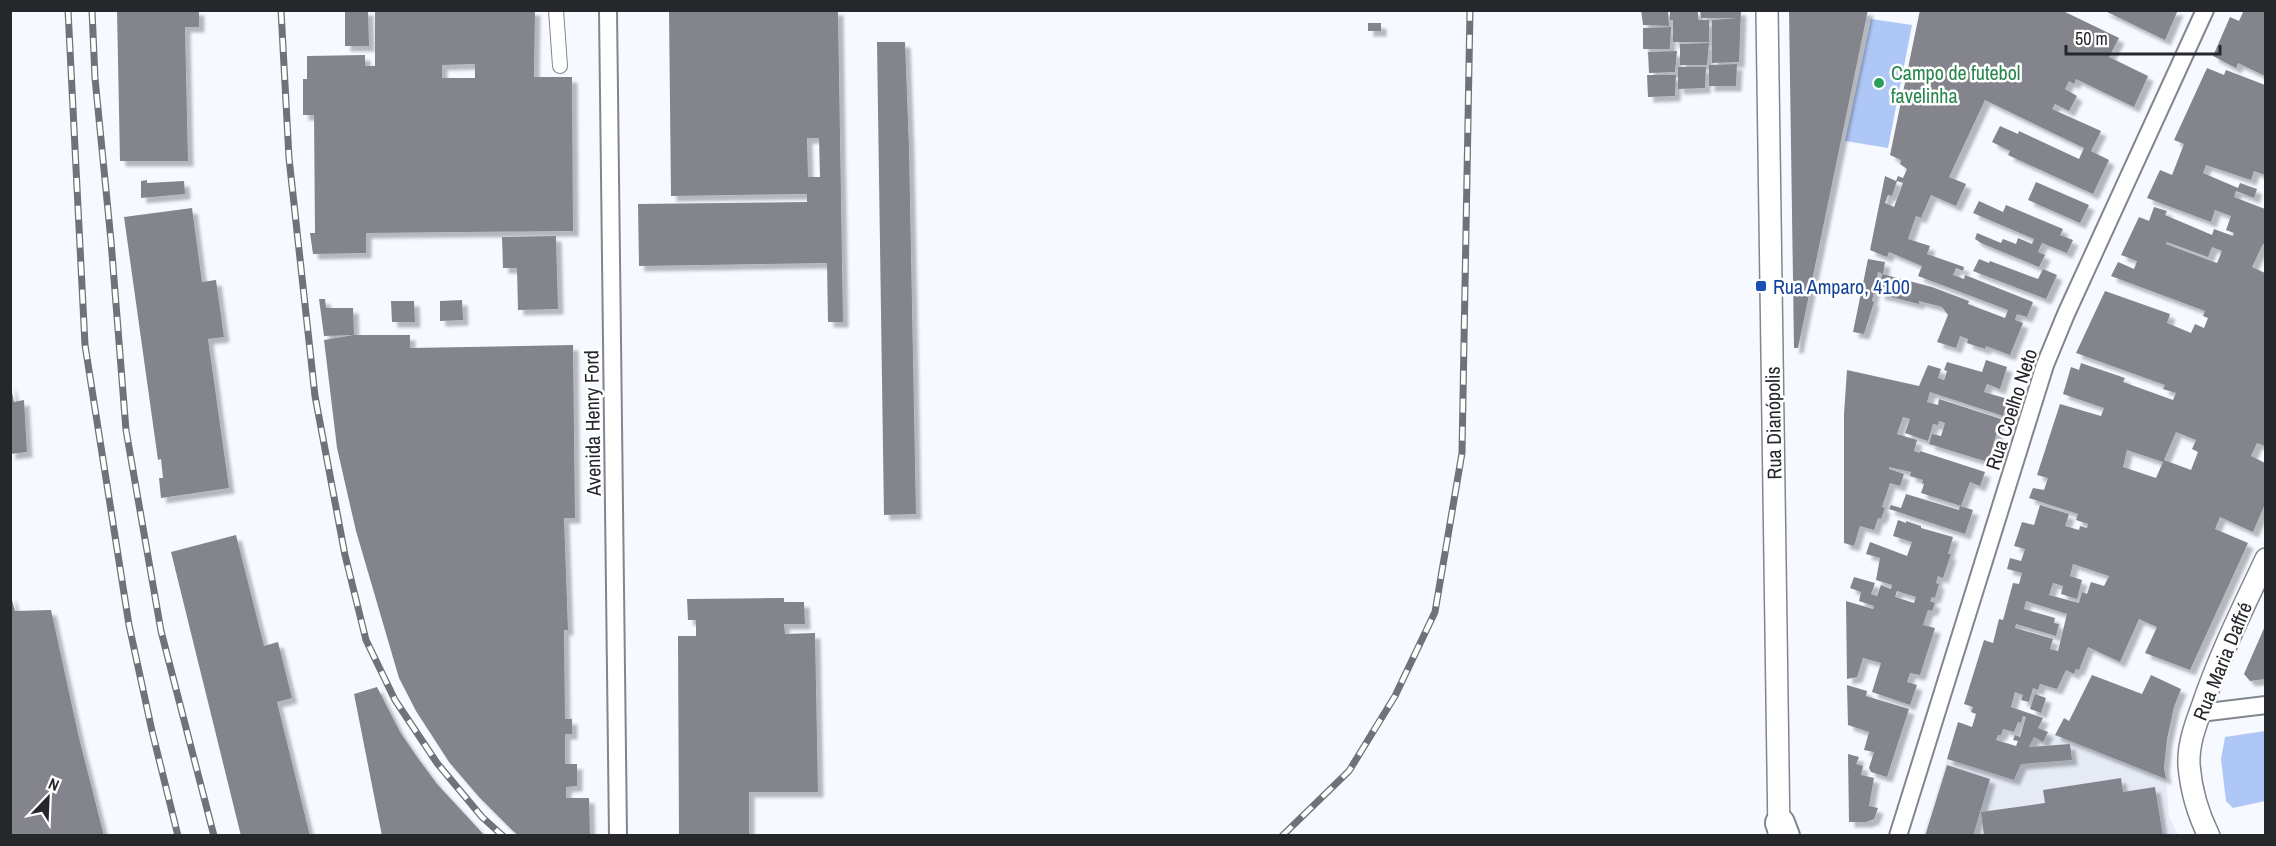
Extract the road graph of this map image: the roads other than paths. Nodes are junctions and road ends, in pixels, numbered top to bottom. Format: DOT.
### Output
graph roads {
  1 [pos="556,10"];
  2 [pos="608,10"];
  3 [pos="1767,10"];
  4 [pos="2205,10"];
  5 [pos="560,66"];
  6 [pos="2265,559"];
  7 [pos="2265,705"];
  8 [pos="2200,713"];
  9 [pos="1781,831"];
  10 [pos="618,836"];
  11 [pos="1898,836"];
  12 [pos="2209,836"];
  1 -- 5 [label="street"];
  2 -- 10 [label="street, Avenida Henry Ford"];
  3 -- 9 [label="street, Rua Dianópolis"];
  4 -- 11 [label="street, Rua Coelho Neto"];
  6 -- 8 [label="street, Rua Maria Daffré"];
  7 -- 8 [label="street"];
  8 -- 12 [label="street, Rua Maria Daffré"];
}
